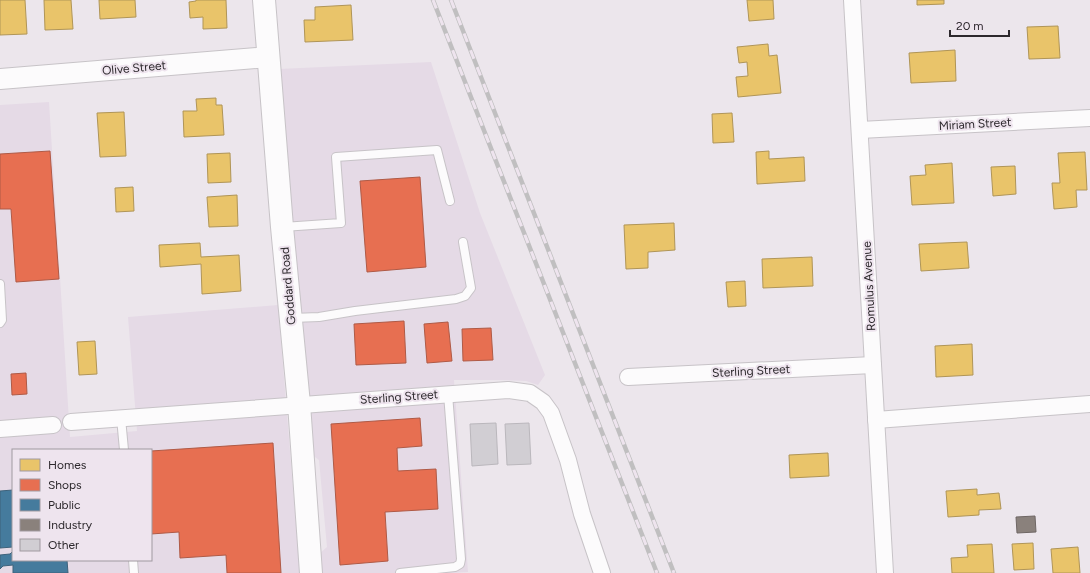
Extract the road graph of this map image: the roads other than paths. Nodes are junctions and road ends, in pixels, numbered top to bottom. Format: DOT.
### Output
graph roads {
  1 [pos="264,0"];
  2 [pos="852,0"];
  3 [pos="269,57"];
  4 [pos="0,79"];
  5 [pos="1090,118"];
  6 [pos="860,130"];
  7 [pos="450,201"];
  8 [pos="282,227"];
  9 [pos="463,242"];
  10 [pos="0,284"];
  11 [pos="291,318"];
  12 [pos="0,323"];
  13 [pos="873,365"];
  14 [pos="628,377"];
  15 [pos="448,394"];
  16 [pos="299,404"];
  17 [pos="1090,404"];
  18 [pos="121,418"];
  19 [pos="876,420"];
  20 [pos="71,422"];
  21 [pos="53,425"];
  22 [pos="0,429"];
  23 [pos="124,449"];
  24 [pos="133,561"];
  25 [pos="134,573"];
  26 [pos="311,573"];
  27 [pos="400,573"];
  28 [pos="405,573"];
  29 [pos="602,573"];
  30 [pos="886,573"];
  1 -- 3 [label="main road, Goddard Road"];
  2 -- 6 [label="street, Romulus Avenue"];
  3 -- 4 [label="street, Olive Street"];
  3 -- 8 [label="main road, Goddard Road"];
  5 -- 6 [label="street, Miriam Street"];
  6 -- 13 [label="street, Romulus Avenue"];
  7 -- 8 [label="lane"];
  8 -- 11 [label="main road, Goddard Road"];
  9 -- 11 [label="lane"];
  10 -- 12 [label="lane"];
  11 -- 16 [label="main road, Goddard Road"];
  13 -- 14 [label="street, Sterling Street"];
  13 -- 19 [label="street, Romulus Avenue"];
  15 -- 16 [label="street, Sterling Street"];
  15 -- 28 [label="lane"];
  15 -- 29 [label="street, Sterling Street"];
  16 -- 18 [label="street, Sterling Street"];
  16 -- 26 [label="main road, Goddard Road"];
  17 -- 19 [label="street"];
  18 -- 20 [label="street, Sterling Street"];
  18 -- 23 [label="lane"];
  19 -- 30 [label="street, Romulus Avenue"];
  21 -- 22 [label="street"];
  24 -- 25 [label="lane"];
  27 -- 28 [label="lane"];
}
